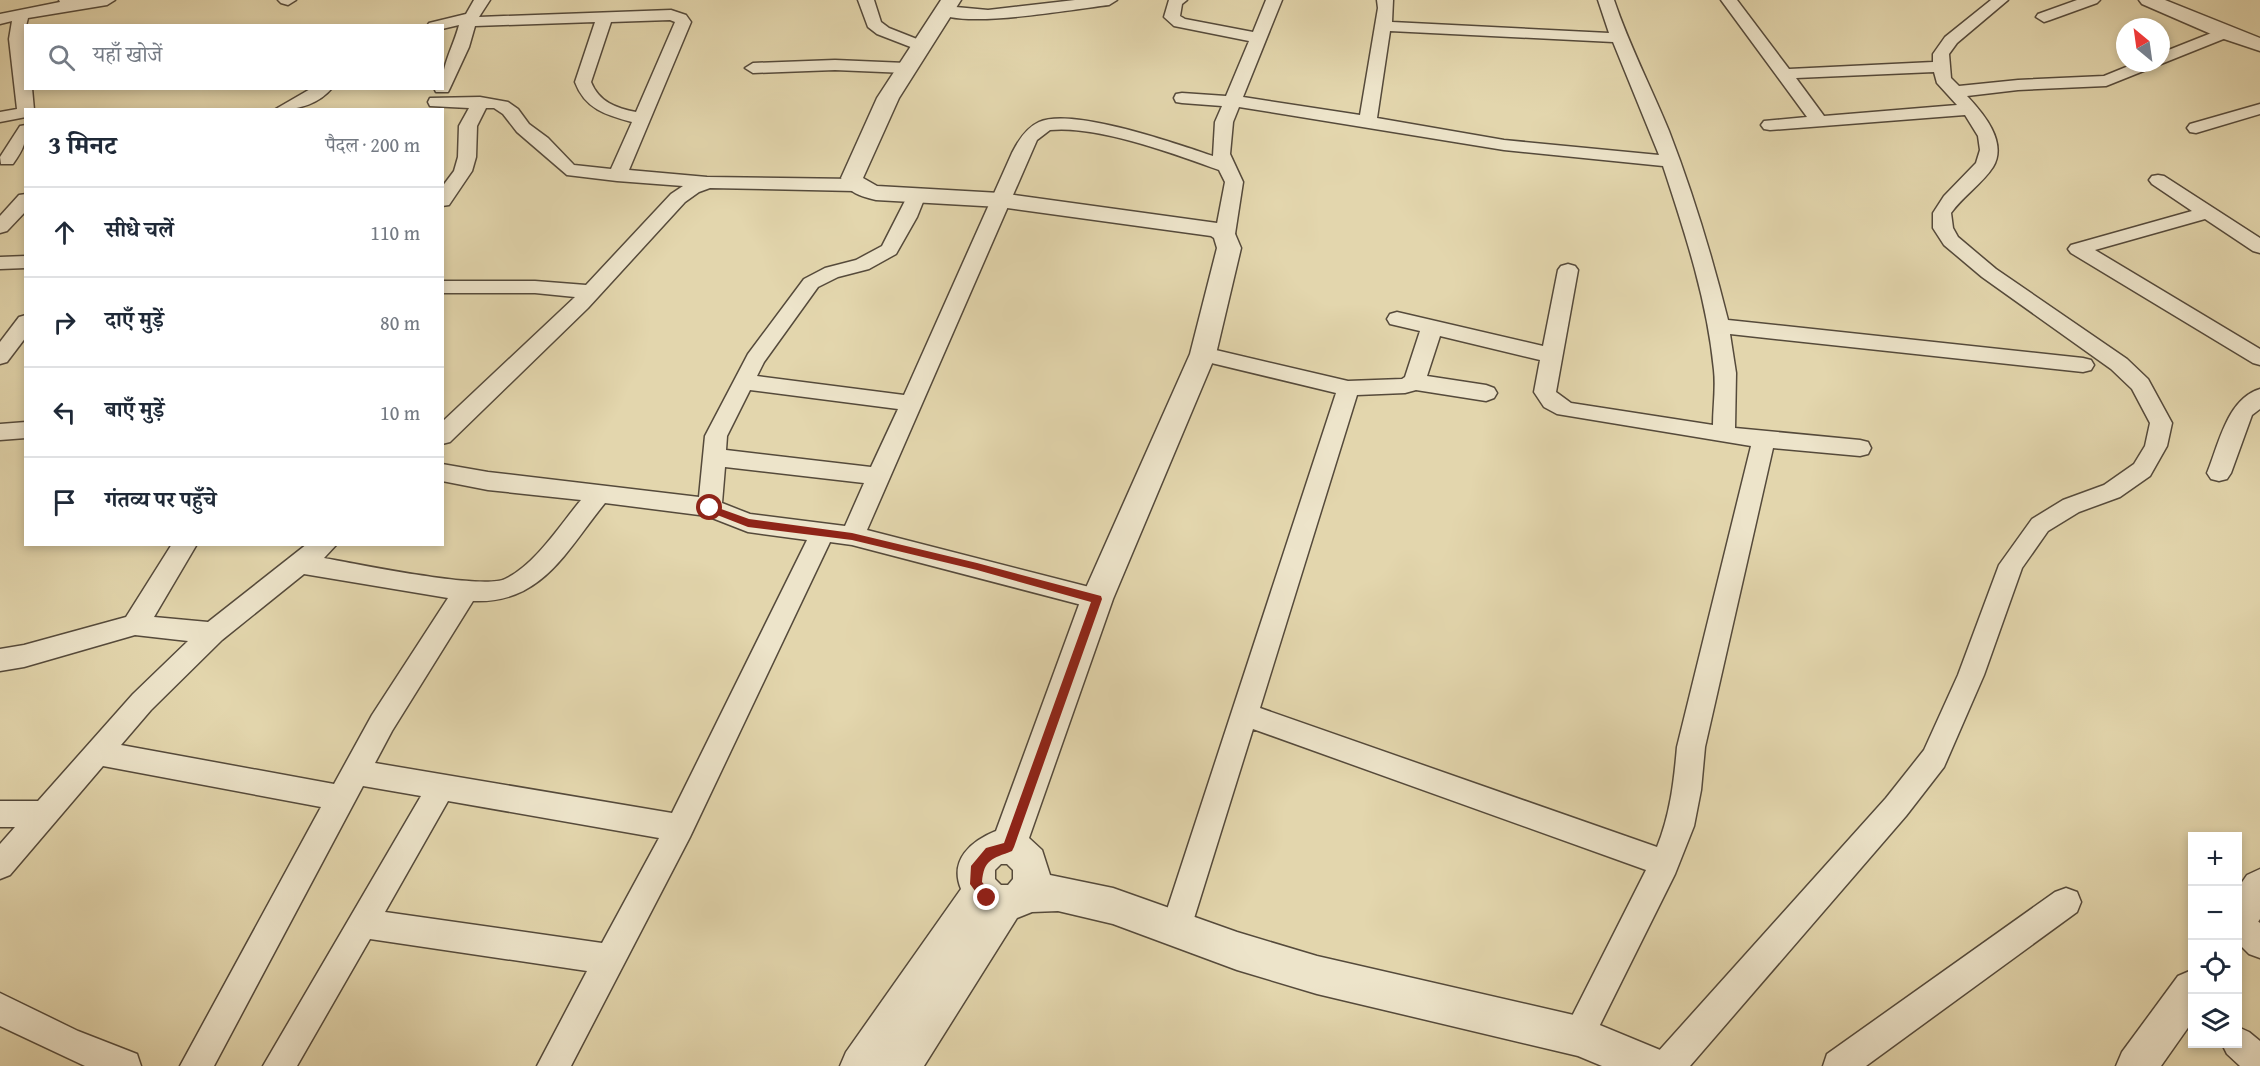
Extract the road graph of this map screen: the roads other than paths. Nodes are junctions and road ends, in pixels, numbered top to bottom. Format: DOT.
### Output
graph roads {
  1 [pos="107,0"];
  2 [pos="482,0"];
  3 [pos="866,0"];
  4 [pos="1109,0"];
  5 [pos="1274,0"];
  6 [pos="1385,0"];
  7 [pos="1606,0"];
  8 [pos="1729,0"];
  9 [pos="2092,0"];
  10 [pos="2149,0"];
  11 [pos="1173,1"];
  12 [pos="1991,2"];
  13 [pos="67,3"];
  14 [pos="948,6"];
  15 [pos="680,8"];
  16 [pos="21,15"];
  17 [pos="605,17"];
  18 [pos="2044,17"];
  19 [pos="0,19"];
  20 [pos="470,20"];
  21 [pos="444,24"];
  22 [pos="1383,26"];
  23 [pos="2225,33"];
  24 [pos="1259,38"];
  25 [pos="1619,38"];
  26 [pos="2260,45"];
  27 [pos="921,46"];
  28 [pos="2170,55"];
  29 [pos="753,68"];
  30 [pos="906,68"];
  31 [pos="1941,68"];
  32 [pos="2128,72"];
  33 [pos="1784,74"];
  34 [pos="23,77"];
  35 [pos="444,84"];
  36 [pos="24,90"];
  37 [pos="321,90"];
  38 [pos="1953,92"];
  39 [pos="438,97"];
  40 [pos="1182,98"];
  41 [pos="1232,101"];
  42 [pos="480,102"];
  43 [pos="26,108"];
  44 [pos="287,108"];
  45 [pos="1970,109"];
  46 [pos="2260,109"];
  47 [pos="24,111"];
  48 [pos="0,117"];
  49 [pos="642,119"];
  50 [pos="1368,121"];
  51 [pos="1819,121"];
  52 [pos="1770,125"];
  53 [pos="2196,128"];
  54 [pos="24,134"];
  55 [pos="11,160"];
  56 [pos="1669,162"];
  57 [pos="1228,167"];
  58 [pos="617,176"];
  59 [pos="2158,180"];
  60 [pos="708,182"];
  61 [pos="855,185"];
  62 [pos="916,196"];
  63 [pos="444,198"];
  64 [pos="1000,200"];
  65 [pos="24,201"];
  66 [pos="2206,213"];
  67 [pos="0,227"];
  68 [pos="1225,234"];
  69 [pos="2260,247"];
  70 [pos="24,262"];
  71 [pos="0,263"];
  72 [pos="1568,270"];
  73 [pos="444,288"];
  74 [pos="591,292"];
  75 [pos="1397,319"];
  76 [pos="24,325"];
  77 [pos="1719,326"];
  78 [pos="1432,327"];
  79 [pos="1203,354"];
  80 [pos="1550,355"];
  81 [pos="0,357"];
  82 [pos="2260,358"];
  83 [pos="2083,365"];
  84 [pos="742,382"];
  85 [pos="1414,382"];
  86 [pos="1348,388"];
  87 [pos="1486,393"];
  88 [pos="911,403"];
  89 [pos="2254,409"];
  90 [pos="24,430"];
  91 [pos="0,432"];
  92 [pos="444,434"];
  93 [pos="1724,435"];
  94 [pos="1764,440"];
  95 [pos="1860,448"];
  96 [pos="714,457"];
  97 [pos="444,472"];
  98 [pos="2219,473"];
  99 [pos="879,476"];
  100 [pos="599,494"];
  101 [pos="710,508"];
  102 [pos="823,532"];
  103 [pos="852,537"];
  104 [pos="184,546"];
  105 [pos="322,546"];
  106 [pos="300,564"];
  107 [pos="466,591"];
  108 [pos="1097,599"];
  109 [pos="135,625"];
  110 [pos="213,633"];
  111 [pos="0,660"];
  112 [pos="1244,714"];
  113 [pos="98,753"];
  114 [pos="355,772"];
  115 [pos="441,787"];
  116 [pos="341,798"];
  117 [pos="0,814"];
  118 [pos="44,814"];
  119 [pos="680,828"];
  120 [pos="1008,847"];
  121 [pos="1665,864"];
  122 [pos="0,865"];
  123 [pos="2260,887"];
  124 [pos="1004,896"];
  125 [pos="2066,902"];
  126 [pos="2242,913"];
  127 [pos="362,923"];
  128 [pos="2242,927"];
  129 [pos="1176,928"];
  130 [pos="2260,943"];
  131 [pos="610,959"];
  132 [pos="2188,1002"];
  133 [pos="0,1010"];
  134 [pos="1578,1035"];
  135 [pos="2242,1046"];
  136 [pos="2260,1062"];
  137 [pos="115,1064"];
  138 [pos="196,1066"];
  139 [pos="279,1066"];
  140 [pos="553,1066"];
  141 [pos="860,1066"];
  142 [pos="900,1066"];
  143 [pos="1651,1066"];
  144 [pos="1668,1066"];
  145 [pos="1839,1066"];
  146 [pos="2136,1066"];
  1 -- 13 [label="street"];
  2 -- 20 [label="street"];
  3 -- 27 [label="street"];
  4 -- 14 [label="street"];
  5 -- 24 [label="street"];
  6 -- 22 [label="street"];
  7 -- 25 [label="street"];
  8 -- 33 [label="street"];
  9 -- 18 [label="street"];
  10 -- 23 [label="street"];
  11 -- 24 [label="street"];
  12 -- 31 [label="street"];
  13 -- 16 [label="street"];
  14 -- 27 [label="street"];
  15 -- 17 [label="street"];
  15 -- 49 [label="street"];
  16 -- 19 [label="street"];
  16 -- 34 [label="street"];
  17 -- 20 [label="street"];
  17 -- 49 [label="street"];
  20 -- 21 [label="street"];
  20 -- 35 [label="street"];
  22 -- 25 [label="street"];
  22 -- 50 [label="street"];
  23 -- 26 [label="street"];
  23 -- 28 [label="street"];
  24 -- 41 [label="street"];
  25 -- 56 [label="street"];
  27 -- 30 [label="street"];
  29 -- 30 [label="street"];
  30 -- 61 [label="street"];
  31 -- 33 [label="street"];
  31 -- 38 [label="street"];
  32 -- 38 [label="street"];
  33 -- 51 [label="street"];
  36 -- 43 [label="street"];
  37 -- 44 [label="street"];
  38 -- 45 [label="street"];
  39 -- 42 [label="street"];
  40 -- 41 [label="street"];
  41 -- 50 [label="street"];
  41 -- 57 [label="street"];
  42 -- 58 [label="street"];
  42 -- 63 [label="street"];
  45 -- 51 [label="street"];
  45 -- 144 [label="street"];
  46 -- 53 [label="street"];
  47 -- 48 [label="street"];
  49 -- 58 [label="street"];
  50 -- 56 [label="street"];
  51 -- 52 [label="street"];
  54 -- 55 [label="street"];
  56 -- 77 [label="street"];
  57 -- 64 [label="street"];
  57 -- 68 [label="street"];
  58 -- 60 [label="street"];
  59 -- 66 [label="street"];
  60 -- 61 [label="street"];
  60 -- 74 [label="street"];
  61 -- 62 [label="street"];
  62 -- 64 [label="street"];
  62 -- 84 [label="street"];
  64 -- 68 [label="street"];
  64 -- 88 [label="street"];
  65 -- 67 [label="street"];
  66 -- 69 [label="street"];
  66 -- 82 [label="street"];
  68 -- 79 [label="street"];
  70 -- 71 [label="street"];
  72 -- 80 [label="street"];
  73 -- 74 [label="street"];
  74 -- 92 [label="street"];
  75 -- 78 [label="street"];
  76 -- 81 [label="street"];
  77 -- 83 [label="street"];
  77 -- 93 [label="street"];
  78 -- 80 [label="street"];
  78 -- 85 [label="street"];
  79 -- 86 [label="street"];
  79 -- 108 [label="street"];
  80 -- 93 [label="street"];
  84 -- 88 [label="street"];
  84 -- 96 [label="street"];
  85 -- 86 [label="street"];
  85 -- 87 [label="street"];
  86 -- 112 [label="street"];
  88 -- 99 [label="street"];
  89 -- 98 [label="street"];
  90 -- 91 [label="street"];
  93 -- 94 [label="street"];
  94 -- 95 [label="street"];
  94 -- 121 [label="street"];
  96 -- 99 [label="street"];
  96 -- 101 [label="street"];
  97 -- 100 [label="street"];
  99 -- 103 [label="street"];
  100 -- 101 [label="street"];
  100 -- 107 [label="street"];
  101 -- 102 [label="street"];
  102 -- 103 [label="street"];
  102 -- 119 [label="street"];
  103 -- 108 [label="street"];
  104 -- 109 [label="street"];
  105 -- 106 [label="street"];
  106 -- 107 [label="street"];
  106 -- 110 [label="street"];
  107 -- 114 [label="street"];
  108 -- 120 [label="street"];
  109 -- 110 [label="street"];
  109 -- 111 [label="street"];
  110 -- 113 [label="street"];
  112 -- 121 [label="street"];
  112 -- 129 [label="street"];
  113 -- 116 [label="street"];
  113 -- 118 [label="street"];
  114 -- 115 [label="street"];
  114 -- 116 [label="street"];
  115 -- 119 [label="street"];
  115 -- 127 [label="street"];
  116 -- 138 [label="street"];
  117 -- 118 [label="street"];
  118 -- 122 [label="street"];
  119 -- 131 [label="street"];
  120 -- 124 [label="street"];
  120 -- 124 [label="street"];
  121 -- 134 [label="street"];
  123 -- 126 [label="street"];
  124 -- 129 [label="street"];
  124 -- 141 [label="street"];
  124 -- 142 [label="street"];
  125 -- 145 [label="street"];
  127 -- 131 [label="street"];
  127 -- 139 [label="street"];
  128 -- 130 [label="street"];
  129 -- 134 [label="street"];
  131 -- 140 [label="street"];
  132 -- 146 [label="street"];
  133 -- 137 [label="street"];
  134 -- 143 [label="street"];
  135 -- 136 [label="street"];
}
